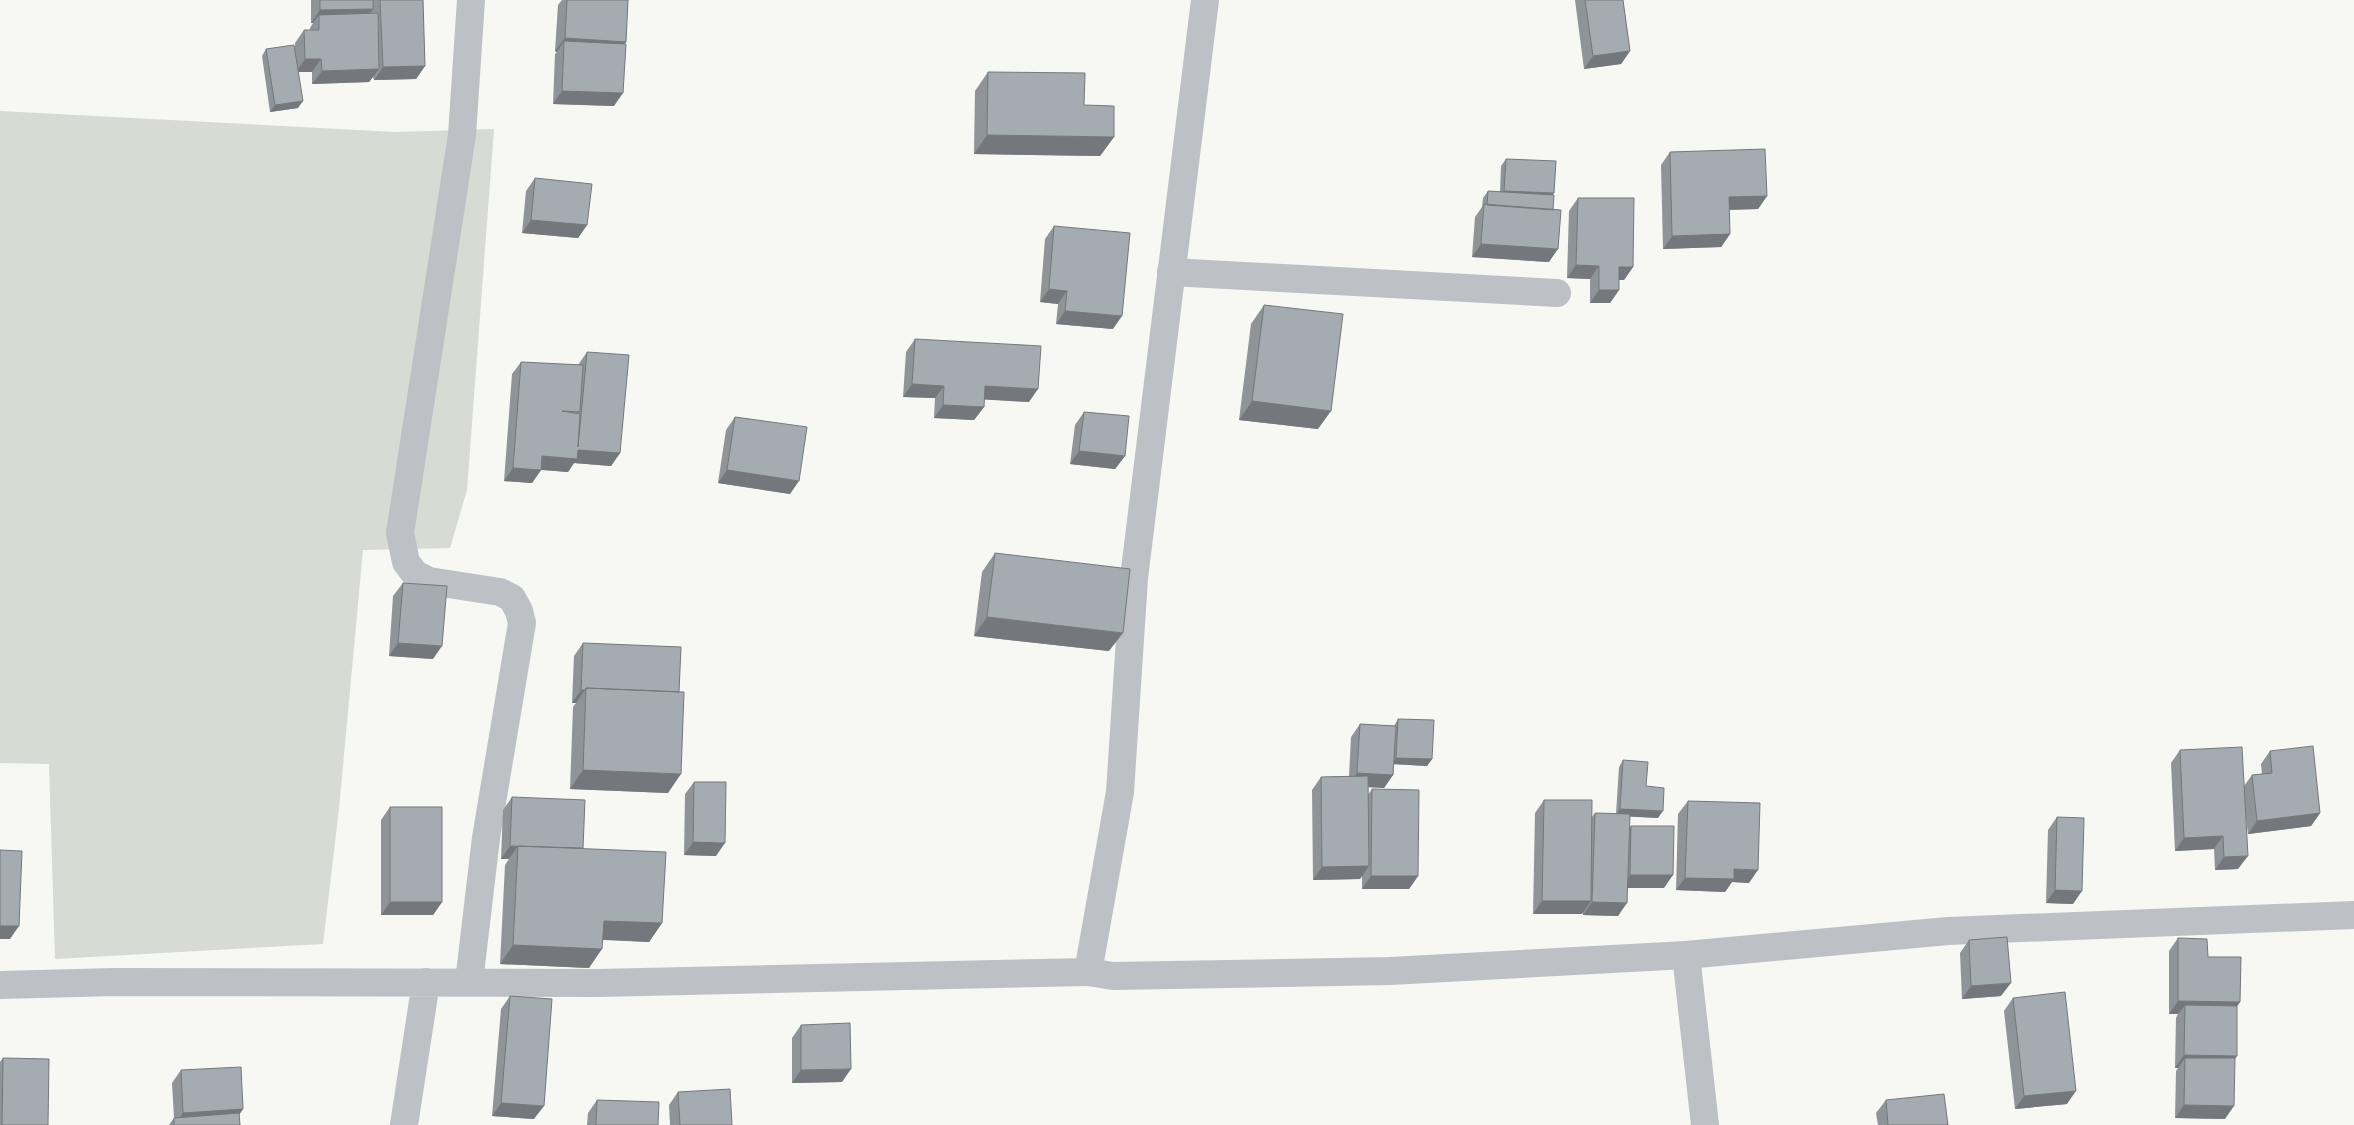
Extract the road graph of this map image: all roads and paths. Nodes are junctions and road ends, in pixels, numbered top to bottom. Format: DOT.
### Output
graph roads {
  1 [pos="471,0"];
  2 [pos="1205,0"];
  3 [pos="1172,272"];
  4 [pos="1557,293"];
  5 [pos="2354,915"];
  6 [pos="1686,955"];
  7 [pos="1088,972"];
  8 [pos="426,982"];
  9 [pos="469,982"];
  10 [pos="0,985"];
  11 [pos="404,1125"];
  12 [pos="1705,1125"];
  1 -- 9 [label="street"];
  2 -- 3 [label="street"];
  3 -- 4 [label="street"];
  3 -- 7 [label="street"];
  5 -- 6 [label="street"];
  6 -- 7 [label="street"];
  6 -- 12 [label="street"];
  7 -- 9 [label="street"];
  8 -- 9 [label="street"];
  8 -- 10 [label="street"];
  8 -- 11 [label="street"];
}
